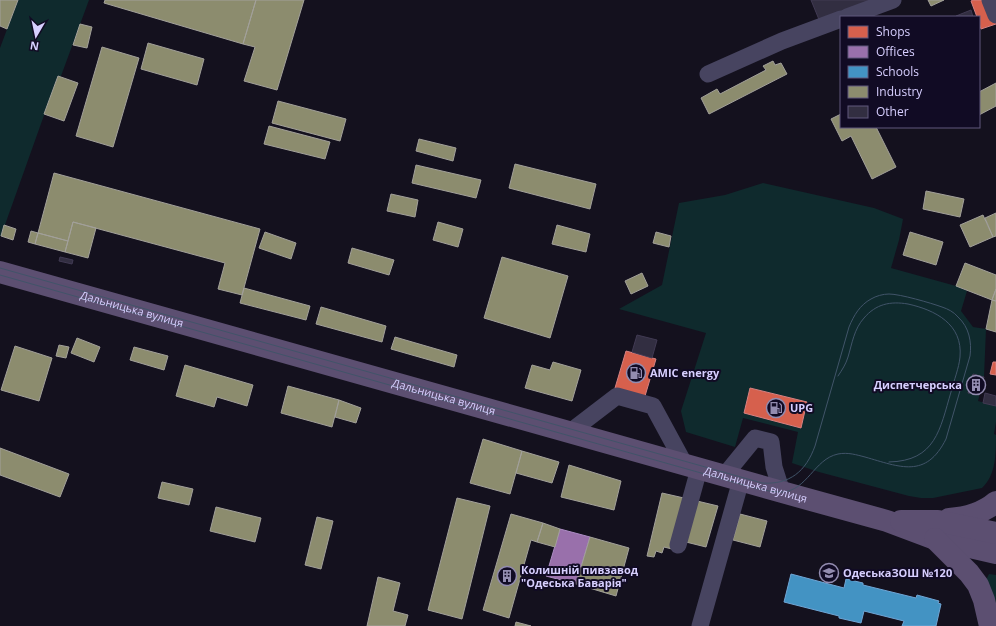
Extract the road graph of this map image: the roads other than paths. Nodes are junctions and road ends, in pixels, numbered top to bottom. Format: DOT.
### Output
graph roads {
  1 [pos="893,0"];
  2 [pos="990,0"];
  3 [pos="996,15"];
  4 [pos="850,16"];
  5 [pos="840,19"];
  6 [pos="708,74"];
  7 [pos="0,272"];
  8 [pos="570,432"];
  9 [pos="692,467"];
  10 [pos="733,478"];
  11 [pos="782,492"];
  12 [pos="996,502"];
  13 [pos="937,530"];
  14 [pos="996,533"];
  15 [pos="678,545"];
  16 [pos="996,553"];
  17 [pos="700,626"];
  18 [pos="990,626"];
  1 -- 4 [label="lane"];
  2 -- 3 [label="lane"];
  5 -- 6 [label="lane"];
  7 -- 8 [label="main road, Дальницька вулиця"];
  8 -- 9 [label="main road, Дальницька вулиця"];
  8 -- 9 [label="lane"];
  9 -- 10 [label="main road, Дальницька вулиця"];
  9 -- 15 [label="lane"];
  10 -- 11 [label="main road, Дальницька вулиця"];
  10 -- 11 [label="lane"];
  10 -- 17 [label="lane"];
  11 -- 13 [label="main road, Дальницька вулиця"];
  12 -- 13 [label="main road"];
  13 -- 14 [label="main road, Дальницька вулиця"];
  13 -- 16 [label="main road, Дальницька вулиця"];
  13 -- 18 [label="main road"];
}
